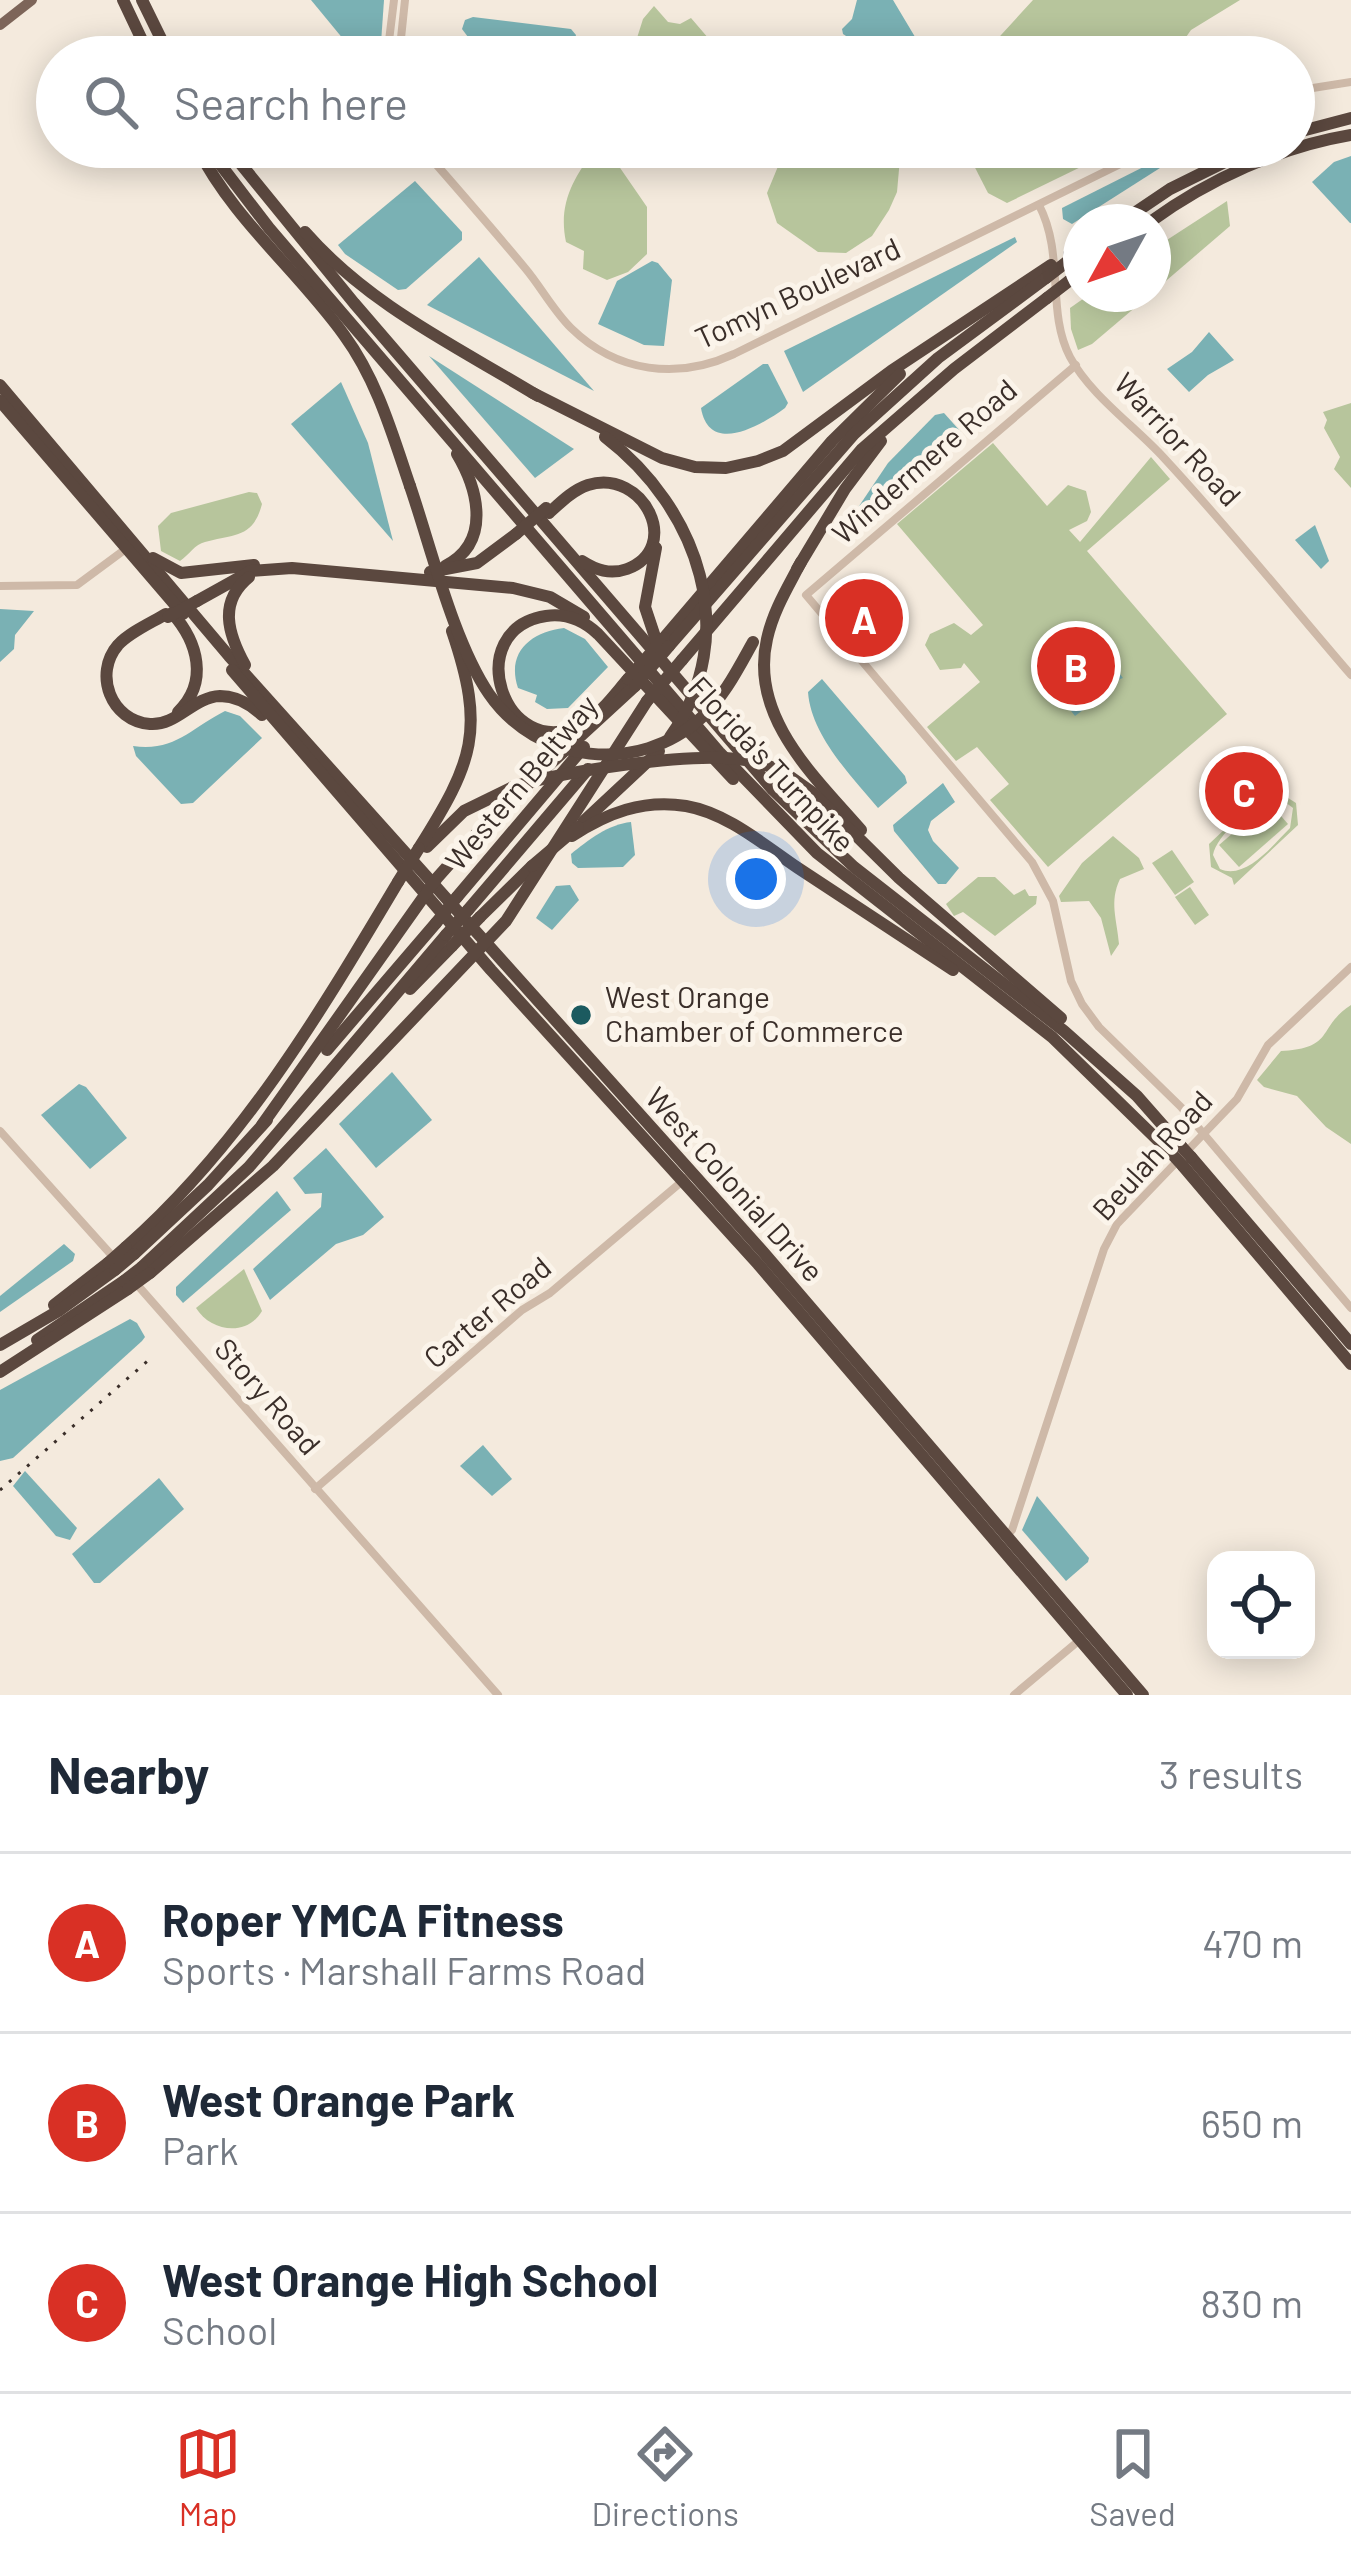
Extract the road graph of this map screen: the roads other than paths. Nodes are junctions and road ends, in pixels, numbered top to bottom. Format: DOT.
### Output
graph roads {
  1 [pos="32,0"];
  2 [pos="123,0"];
  3 [pos="142,0"];
  4 [pos="394,0"];
  5 [pos="405,0"];
  6 [pos="1,21"];
  7 [pos="140,36"];
  8 [pos="160,36"];
  9 [pos="390,36"];
  10 [pos="401,36"];
  11 [pos="1351,82"];
  12 [pos="1315,88"];
  13 [pos="1351,118"];
  14 [pos="1315,127"];
  15 [pos="1351,135"];
  16 [pos="1315,144"];
  17 [pos="212,168"];
  18 [pos="223,168"];
  19 [pos="242,168"];
  20 [pos="441,168"];
  21 [pos="1113,168"];
  22 [pos="1210,168"];
  23 [pos="1248,168"];
  24 [pos="255,185"];
  25 [pos="1147,204"];
  26 [pos="1039,205"];
  27 [pos="1171,210"];
  28 [pos="1063,261"];
  29 [pos="1048,272"];
  30 [pos="1063,286"];
  31 [pos="981,310"];
  32 [pos="1076,365"];
  33 [pos="0,385"];
  34 [pos="926,391"];
  35 [pos="0,401"];
  36 [pos="438,423"];
  37 [pos="608,436"];
  38 [pos="407,486"];
  39 [pos="526,504"];
  40 [pos="548,510"];
  41 [pos="131,545"];
  42 [pos="801,562"];
  43 [pos="259,567"];
  44 [pos="416,573"];
  45 [pos="0,586"];
  46 [pos="167,616"];
  47 [pos="666,642"];
  48 [pos="621,658"];
  49 [pos="667,667"];
  50 [pos="1351,675"];
  51 [pos="632,682"];
  52 [pos="647,700"];
  53 [pos="311,744"];
  54 [pos="320,773"];
  55 [pos="356,805"];
  56 [pos="574,831"];
  57 [pos="421,850"];
  58 [pos="849,881"];
  59 [pos="429,888"];
  60 [pos="473,913"];
  61 [pos="946,917"];
  62 [pos="481,948"];
  63 [pos="1351,967"];
  64 [pos="491,970"];
  65 [pos="457,973"];
  66 [pos="523,1005"];
  67 [pos="556,1023"];
  68 [pos="609,1093"];
  69 [pos="1137,1096"];
  70 [pos="1132,1112"];
  71 [pos="262,1125"];
  72 [pos="0,1131"];
  73 [pos="1203,1133"];
  74 [pos="1182,1156"];
  75 [pos="687,1177"];
  76 [pos="138,1260"];
  77 [pos="119,1276"];
  78 [pos="770,1279"];
  79 [pos="805,1300"];
  80 [pos="1351,1308"];
  81 [pos="812,1327"];
  82 [pos="840,1342"];
  83 [pos="3,1343"];
  84 [pos="1351,1344"];
  85 [pos="0,1362"];
  86 [pos="1351,1364"];
  87 [pos="0,1372"];
  88 [pos="896,1424"];
  89 [pos="932,1449"];
  90 [pos="315,1489"];
  91 [pos="1003,1540"];
  92 [pos="1085,1636"];
  93 [pos="498,1695"];
  94 [pos="1014,1695"];
  95 [pos="1127,1695"];
  96 [pos="1143,1695"];
  1 -- 6 [label="main road"];
  2 -- 7 [label="highway"];
  3 -- 8 [label="highway"];
  4 -- 9 [label="street"];
  5 -- 10 [label="street"];
  11 -- 12 [label="street"];
  13 -- 14 [label="highway"];
  15 -- 16 [label="highway"];
  17 -- 38 [label="highway"];
  18 -- 36 [label="highway, Florida's Turnpike"];
  19 -- 24 [label="highway, Florida's Turnpike"];
  20 -- 26 [label="street, Tomyn Boulevard"];
  21 -- 26 [label="street, Tomyn Boulevard"];
  22 -- 25 [label="highway"];
  23 -- 27 [label="highway"];
  24 -- 37 [label="highway"];
  24 -- 39 [label="highway, Florida's Turnpike"];
  26 -- 32 [label="street, Warrior Road"];
  28 -- 29 [label="highway, bridge"];
  29 -- 31 [label="highway"];
  29 -- 47 [label="highway"];
  30 -- 34 [label="highway, Western Beltway, bridge"];
  31 -- 37 [label="highway"];
  31 -- 47 [label="highway"];
  32 -- 50 [label="street, Warrior Road"];
  32 -- 73 [label="street, Windermere Road"];
  33 -- 41 [label="highway, West Colonial Drive"];
  34 -- 42 [label="highway"];
  34 -- 52 [label="highway, Western Beltway, bridge"];
  35 -- 41 [label="highway, West Colonial Drive"];
  36 -- 44 [label="highway"];
  36 -- 58 [label="highway, Florida's Turnpike"];
  37 -- 56 [label="highway, bridge"];
  38 -- 42 [label="highway, bridge"];
  38 -- 57 [label="highway, bridge"];
  39 -- 40 [label="highway"];
  39 -- 49 [label="highway, Florida's Turnpike"];
  40 -- 44 [label="highway, bridge"];
  40 -- 49 [label="highway"];
  41 -- 43 [label="highway"];
  41 -- 45 [label="street"];
  41 -- 46 [label="highway"];
  41 -- 53 [label="highway, West Colonial Drive"];
  41 -- 54 [label="highway, West Colonial Drive"];
  42 -- 61 [label="highway"];
  43 -- 44 [label="highway"];
  43 -- 46 [label="highway, bridge"];
  43 -- 53 [label="highway"];
  44 -- 48 [label="highway"];
  46 -- 54 [label="highway"];
  47 -- 51 [label="highway, bridge"];
  48 -- 51 [label="highway"];
  48 -- 58 [label="highway"];
  49 -- 69 [label="highway, Florida's Turnpike"];
  51 -- 59 [label="highway"];
  51 -- 71 [label="highway, Western Beltway, bridge"];
  52 -- 60 [label="highway, Western Beltway"];
  52 -- 62 [label="highway"];
  53 -- 55 [label="highway, West Colonial Drive"];
  54 -- 55 [label="highway"];
  55 -- 59 [label="highway, West Colonial Drive"];
  55 -- 59 [label="highway, West Colonial Drive"];
  56 -- 60 [label="highway, bridge"];
  56 -- 70 [label="highway"];
  57 -- 61 [label="highway, bridge"];
  57 -- 76 [label="highway, bridge"];
  58 -- 70 [label="highway, Florida's Turnpike"];
  59 -- 62 [label="highway, West Colonial Drive"];
  59 -- 71 [label="highway"];
  60 -- 76 [label="highway, Western Beltway, bridge"];
  61 -- 69 [label="highway"];
  62 -- 64 [label="highway, West Colonial Drive"];
  62 -- 65 [label="highway"];
  62 -- 67 [label="highway, West Colonial Drive"];
  63 -- 73 [label="street, Beulah Road"];
  64 -- 65 [label="highway"];
  64 -- 66 [label="highway, West Colonial Drive"];
  65 -- 76 [label="highway"];
  66 -- 67 [label="highway"];
  66 -- 68 [label="highway, West Colonial Drive"];
  67 -- 68 [label="highway, West Colonial Drive"];
  68 -- 75 [label="highway, West Colonial Drive"];
  68 -- 75 [label="highway, West Colonial Drive"];
  69 -- 74 [label="highway, Florida's Turnpike"];
  70 -- 74 [label="highway, Florida's Turnpike"];
  71 -- 76 [label="highway, Western Beltway"];
  72 -- 90 [label="street, Story Road"];
  73 -- 80 [label="street"];
  73 -- 91 [label="street, Beulah Road"];
  74 -- 84 [label="highway, Florida's Turnpike"];
  74 -- 86 [label="highway, Florida's Turnpike"];
  75 -- 78 [label="highway, West Colonial Drive"];
  75 -- 79 [label="highway, West Colonial Drive"];
  75 -- 90 [label="street, Carter Road"];
  76 -- 77 [label="highway, Western Beltway, bridge"];
  76 -- 77 [label="highway, bridge"];
  77 -- 83 [label="highway, Western Beltway"];
  77 -- 85 [label="highway, Western Beltway"];
  77 -- 87 [label="highway"];
  78 -- 79 [label="highway"];
  78 -- 81 [label="highway, West Colonial Drive"];
  79 -- 82 [label="highway, West Colonial Drive"];
  81 -- 82 [label="highway"];
  81 -- 88 [label="highway, West Colonial Drive"];
  82 -- 89 [label="highway, West Colonial Drive"];
  88 -- 89 [label="highway"];
  88 -- 91 [label="highway, West Colonial Drive"];
  89 -- 91 [label="highway, West Colonial Drive"];
  90 -- 93 [label="street, Story Road"];
  91 -- 92 [label="highway, West Colonial Drive"];
  92 -- 94 [label="street"];
  92 -- 95 [label="highway, West Colonial Drive"];
  92 -- 96 [label="highway, West Colonial Drive"];
}
